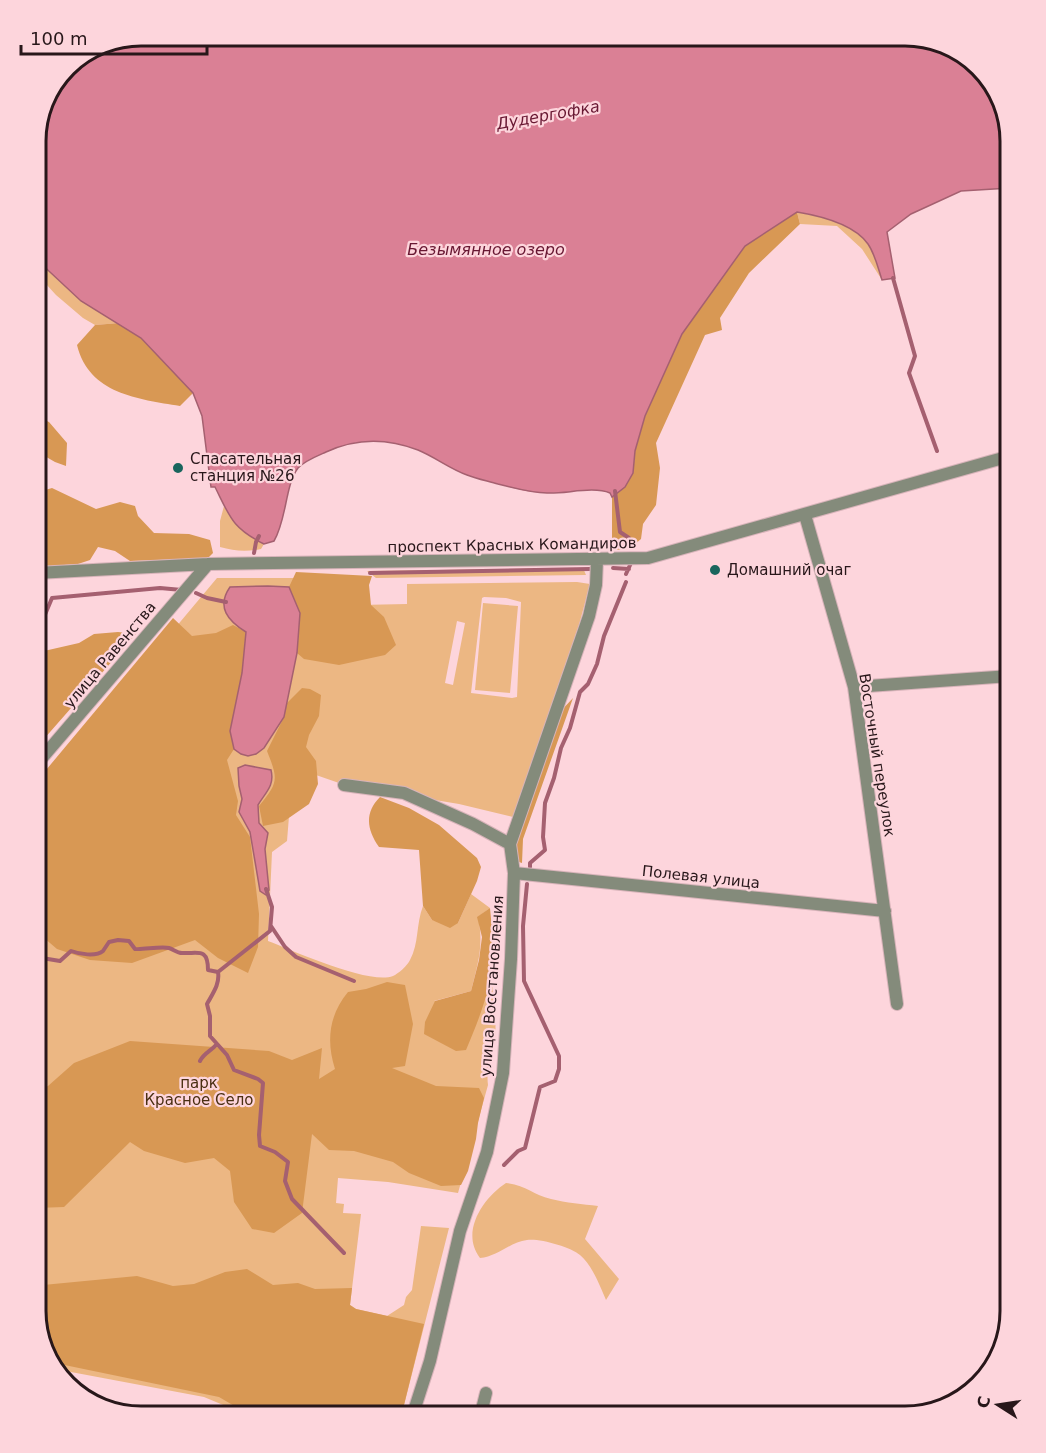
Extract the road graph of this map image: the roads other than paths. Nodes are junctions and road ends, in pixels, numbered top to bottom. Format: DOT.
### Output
graph roads {
  1 [pos="1000,459"];
  2 [pos="805,515"];
  3 [pos="597,560"];
  4 [pos="208,564"];
  5 [pos="47,572"];
  6 [pos="1000,677"];
  7 [pos="854,687"];
  8 [pos="46,753"];
  9 [pos="344,785"];
  10 [pos="510,844"];
  11 [pos="514,873"];
  12 [pos="885,912"];
  13 [pos="897,1004"];
  14 [pos="486,1393"];
  15 [pos="416,1406"];
  16 [pos="483,1406"];
  1 -- 2 [label="street, проспект Красных Командиров"];
  2 -- 3 [label="street, проспект Красных Командиров"];
  2 -- 7 [label="street, Восточный переулок"];
  3 -- 4 [label="street, проспект Красных Командиров"];
  3 -- 10 [label="street, улица Восстановления"];
  4 -- 5 [label="street, проспект Красных Командиров"];
  4 -- 8 [label="street, улица Равенства"];
  6 -- 7 [label="street"];
  7 -- 12 [label="street, Восточный переулок"];
  9 -- 10 [label="street"];
  10 -- 11 [label="street, улица Восстановления"];
  11 -- 12 [label="street, Полевая улица"];
  11 -- 15 [label="street, улица Восстановления"];
  12 -- 13 [label="street, Восточный переулок"];
  14 -- 16 [label="street"];
}
